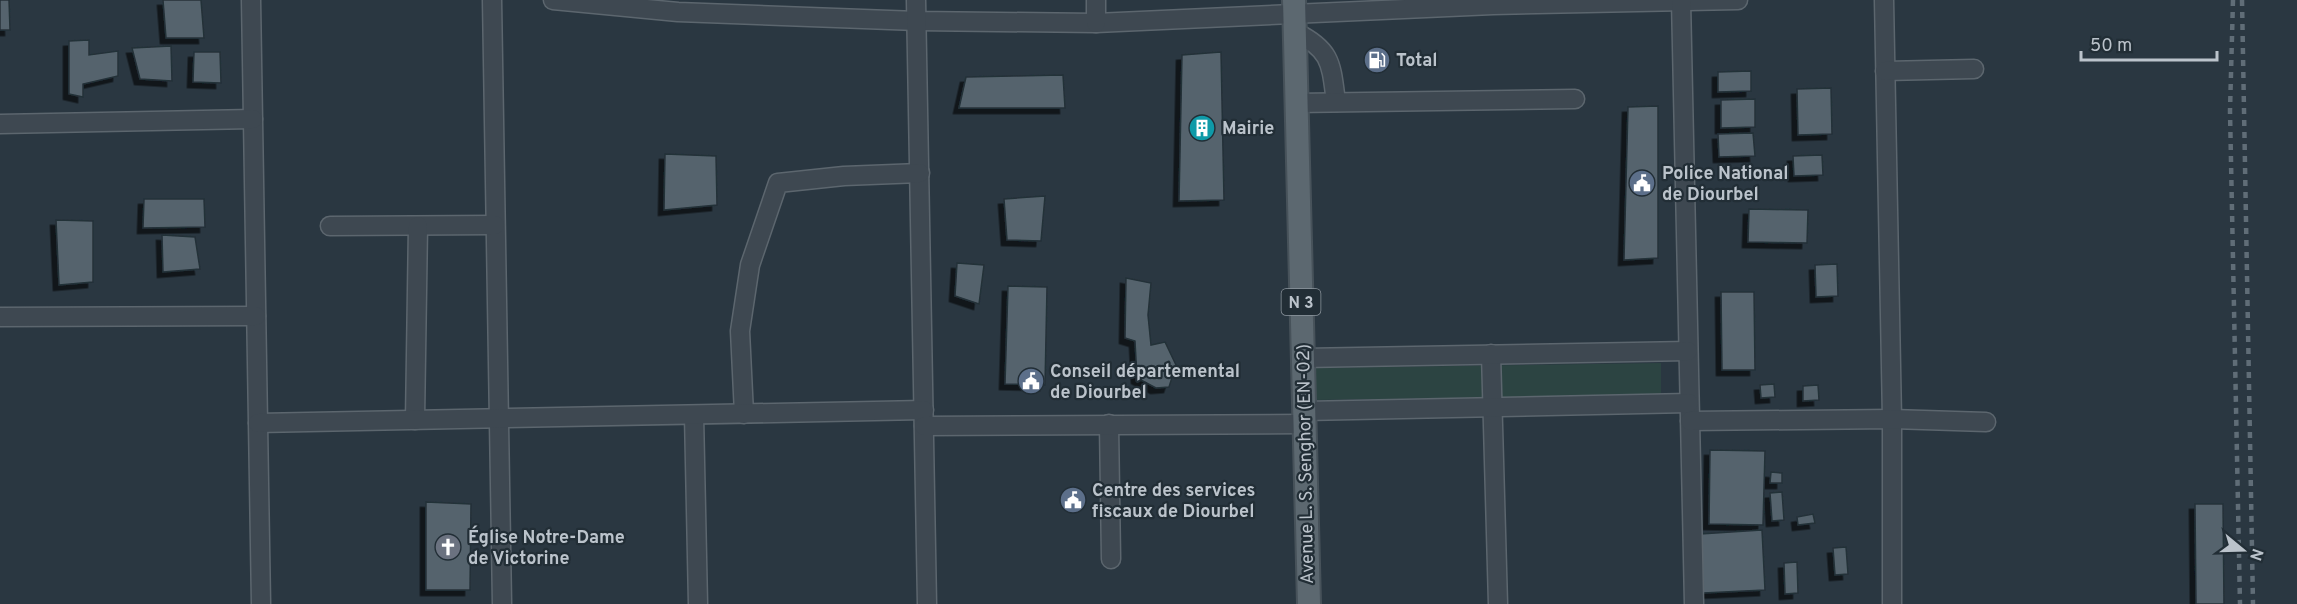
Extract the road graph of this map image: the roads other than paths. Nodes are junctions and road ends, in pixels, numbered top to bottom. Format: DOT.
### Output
graph roads {
  1 [pos="251,0"];
  2 [pos="492,0"];
  3 [pos="553,0"];
  4 [pos="916,0"];
  5 [pos="1096,0"];
  6 [pos="1738,0"];
  7 [pos="1884,0"];
  8 [pos="1681,1"];
  9 [pos="1493,3"];
  10 [pos="678,6"];
  11 [pos="1294,16"];
  12 [pos="917,21"];
  13 [pos="1096,23"];
  14 [pos="1974,69"];
  15 [pos="1885,71"];
  16 [pos="1575,99"];
  17 [pos="1336,102"];
  18 [pos="1296,103"];
  19 [pos="253,119"];
  20 [pos="0,124"];
  21 [pos="920,173"];
  22 [pos="495,225"];
  23 [pos="330,226"];
  24 [pos="418,226"];
  25 [pos="256,316"];
  26 [pos="0,317"];
  27 [pos="1688,351"];
  28 [pos="1491,354"];
  29 [pos="1303,358"];
  30 [pos="1492,408"];
  31 [pos="1689,412"];
  32 [pos="744,414"];
  33 [pos="694,415"];
  34 [pos="1304,417"];
  35 [pos="499,418"];
  36 [pos="924,418"];
  37 [pos="1892,419"];
  38 [pos="415,420"];
  39 [pos="1986,422"];
  40 [pos="258,423"];
  41 [pos="1109,424"];
  42 [pos="1111,559"];
  43 [pos="261,604"];
  44 [pos="502,604"];
  45 [pos="698,604"];
  46 [pos="927,604"];
  47 [pos="1309,604"];
  48 [pos="1498,604"];
  49 [pos="1694,604"];
  50 [pos="1892,604"];
  1 -- 19 [label="street"];
  2 -- 22 [label="street"];
  3 -- 10 [label="street"];
  4 -- 12 [label="street"];
  5 -- 13 [label="street"];
  6 -- 8 [label="street"];
  7 -- 15 [label="street"];
  8 -- 9 [label="street"];
  8 -- 27 [label="street"];
  9 -- 11 [label="street"];
  10 -- 12 [label="street"];
  11 -- 13 [label="street"];
  11 -- 17 [label="street"];
  11 -- 18 [label="main road, Avenue L. S. Senghor (EN-02) / N 3"];
  12 -- 13 [label="street"];
  12 -- 21 [label="street"];
  14 -- 15 [label="street"];
  15 -- 37 [label="street"];
  16 -- 17 [label="street"];
  17 -- 18 [label="street"];
  18 -- 29 [label="main road, Avenue L. S. Senghor (EN-02) / N 3"];
  19 -- 20 [label="street"];
  19 -- 25 [label="street"];
  21 -- 32 [label="street"];
  21 -- 36 [label="street"];
  22 -- 24 [label="street"];
  22 -- 35 [label="street"];
  23 -- 24 [label="street"];
  24 -- 38 [label="street"];
  25 -- 26 [label="street"];
  25 -- 40 [label="street"];
  27 -- 28 [label="street"];
  27 -- 31 [label="street"];
  28 -- 29 [label="street"];
  28 -- 30 [label="street"];
  29 -- 34 [label="main road, Avenue L. S. Senghor (EN-02) / N 3"];
  30 -- 31 [label="street"];
  30 -- 34 [label="street"];
  30 -- 48 [label="street"];
  31 -- 37 [label="street"];
  31 -- 49 [label="street"];
  32 -- 33 [label="street"];
  32 -- 36 [label="street"];
  33 -- 35 [label="street"];
  33 -- 45 [label="street"];
  34 -- 41 [label="street"];
  34 -- 47 [label="main road, Avenue L. S. Senghor (EN-02) / N 3"];
  35 -- 38 [label="street"];
  35 -- 44 [label="street"];
  36 -- 41 [label="street"];
  36 -- 46 [label="street"];
  37 -- 39 [label="street"];
  37 -- 50 [label="street"];
  38 -- 40 [label="street"];
  40 -- 43 [label="street"];
  41 -- 42 [label="street"];
}
